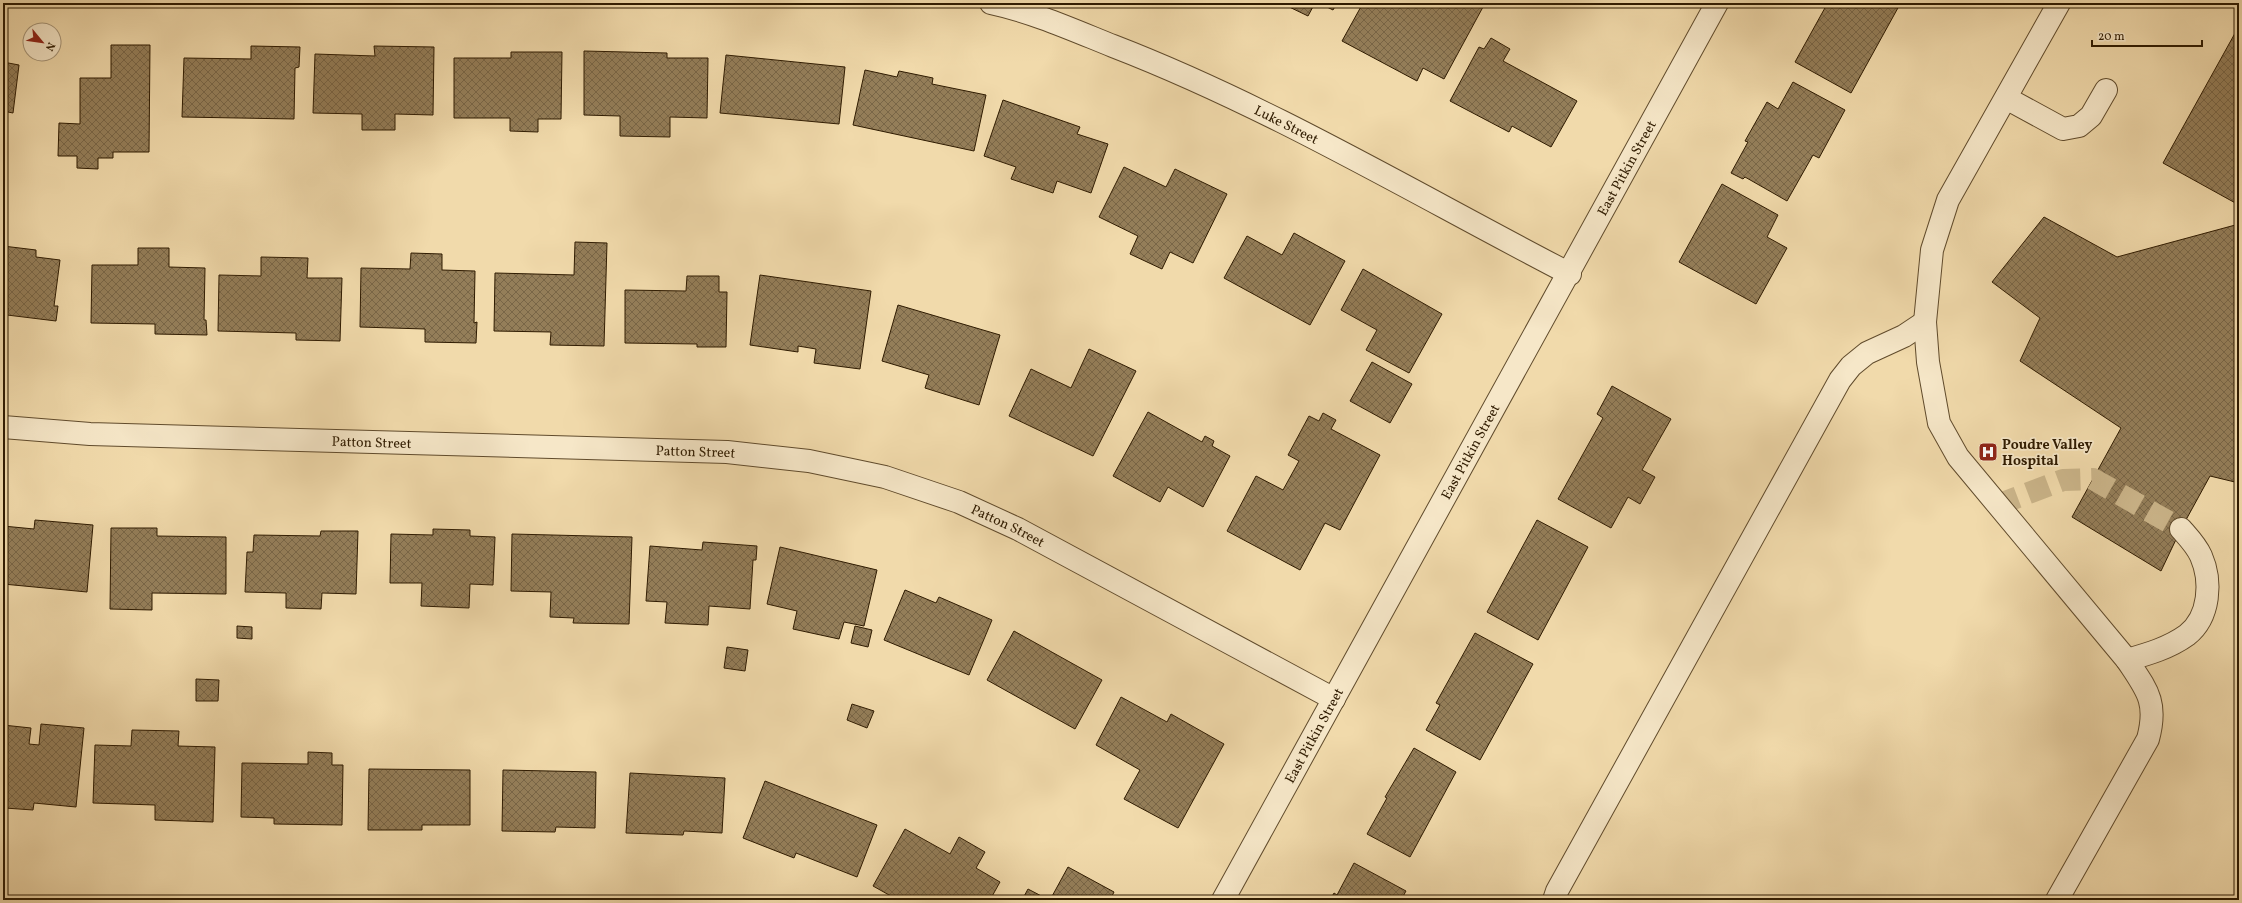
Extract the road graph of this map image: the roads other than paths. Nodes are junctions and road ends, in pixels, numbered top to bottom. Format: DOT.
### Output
graph roads {
  1 [pos="991,3"];
  2 [pos="1717,3"];
  3 [pos="2059,3"];
  4 [pos="2106,90"];
  5 [pos="2006,98"];
  6 [pos="1570,274"];
  7 [pos="1925,322"];
  8 [pos="3,427"];
  9 [pos="2181,529"];
  10 [pos="2127,660"];
  11 [pos="1334,699"];
  12 [pos="1223,900"];
  13 [pos="1554,900"];
  14 [pos="2057,900"];
  1 -- 6 [label="street, Luke Street"];
  2 -- 6 [label="street, East Pitkin Street"];
  3 -- 5 [label="street"];
  4 -- 5 [label="street"];
  5 -- 7 [label="street"];
  6 -- 11 [label="street, East Pitkin Street"];
  7 -- 10 [label="street"];
  7 -- 13 [label="street"];
  8 -- 11 [label="street, Patton Street"];
  9 -- 10 [label="street"];
  10 -- 14 [label="street"];
  11 -- 12 [label="street, East Pitkin Street"];
}
